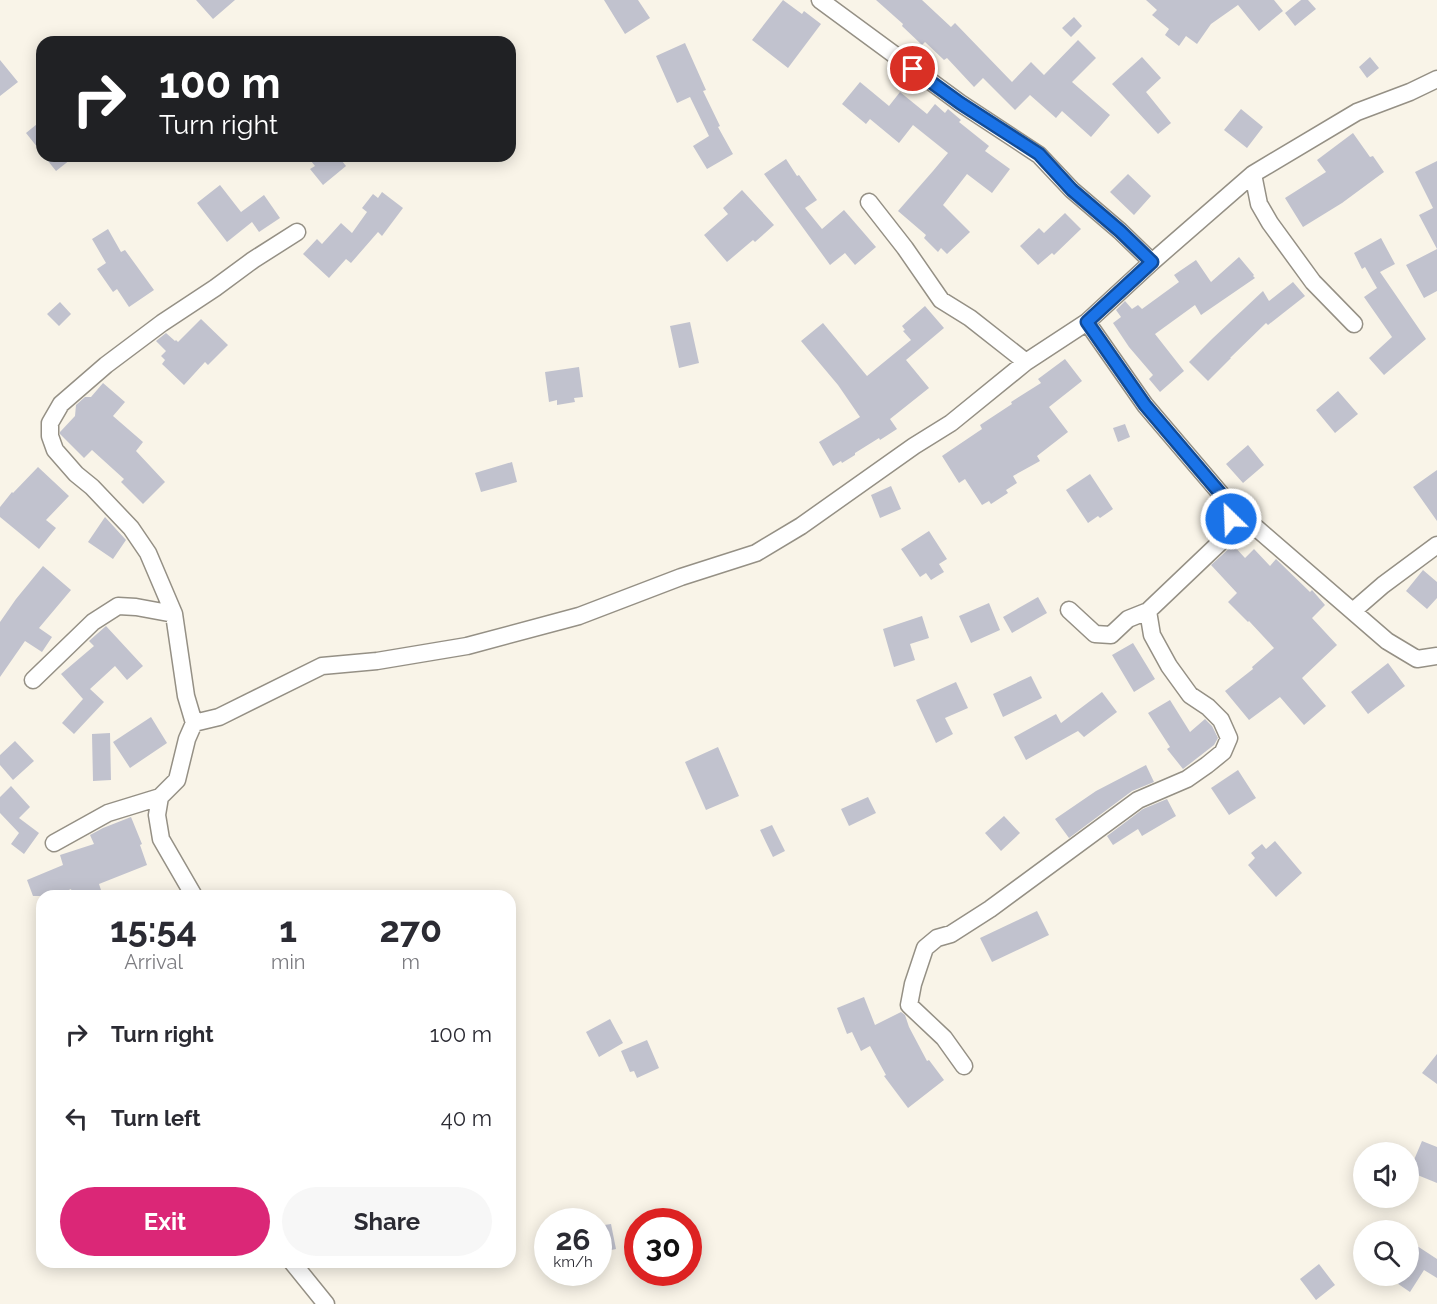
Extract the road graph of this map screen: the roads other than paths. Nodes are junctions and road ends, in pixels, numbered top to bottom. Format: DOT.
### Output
graph roads {
  1 [pos="820,0"];
  2 [pos="1437,79"];
  3 [pos="1253,174"];
  4 [pos="869,202"];
  5 [pos="297,232"];
  6 [pos="1152,262"];
  7 [pos="1087,322"];
  8 [pos="1354,324"];
  9 [pos="1026,362"];
  10 [pos="1231,506"];
  11 [pos="1256,529"];
  12 [pos="1232,532"];
  13 [pos="1437,545"];
  14 [pos="1070,610"];
  15 [pos="1148,611"];
  16 [pos="1353,611"];
  17 [pos="174,614"];
  18 [pos="1437,656"];
  19 [pos="33,680"];
  20 [pos="194,723"];
  21 [pos="160,797"];
  22 [pos="54,843"];
  23 [pos="190,890"];
  24 [pos="964,1066"];
  25 [pos="297,1268"];
  26 [pos="326,1304"];
  1 -- 6 [label="street"];
  2 -- 3 [label="street"];
  3 -- 6 [label="street"];
  3 -- 8 [label="street"];
  4 -- 9 [label="street"];
  5 -- 17 [label="street"];
  6 -- 7 [label="street"];
  7 -- 9 [label="street"];
  7 -- 10 [label="street"];
  9 -- 20 [label="street"];
  10 -- 11 [label="street"];
  10 -- 12 [label="street"];
  11 -- 12 [label="street"];
  11 -- 16 [label="street"];
  12 -- 15 [label="street"];
  13 -- 16 [label="street"];
  14 -- 15 [label="street"];
  15 -- 24 [label="street"];
  16 -- 18 [label="street"];
  17 -- 19 [label="street"];
  17 -- 20 [label="street"];
  20 -- 21 [label="street"];
  21 -- 22 [label="street"];
  21 -- 23 [label="street"];
  25 -- 26 [label="street"];
}
